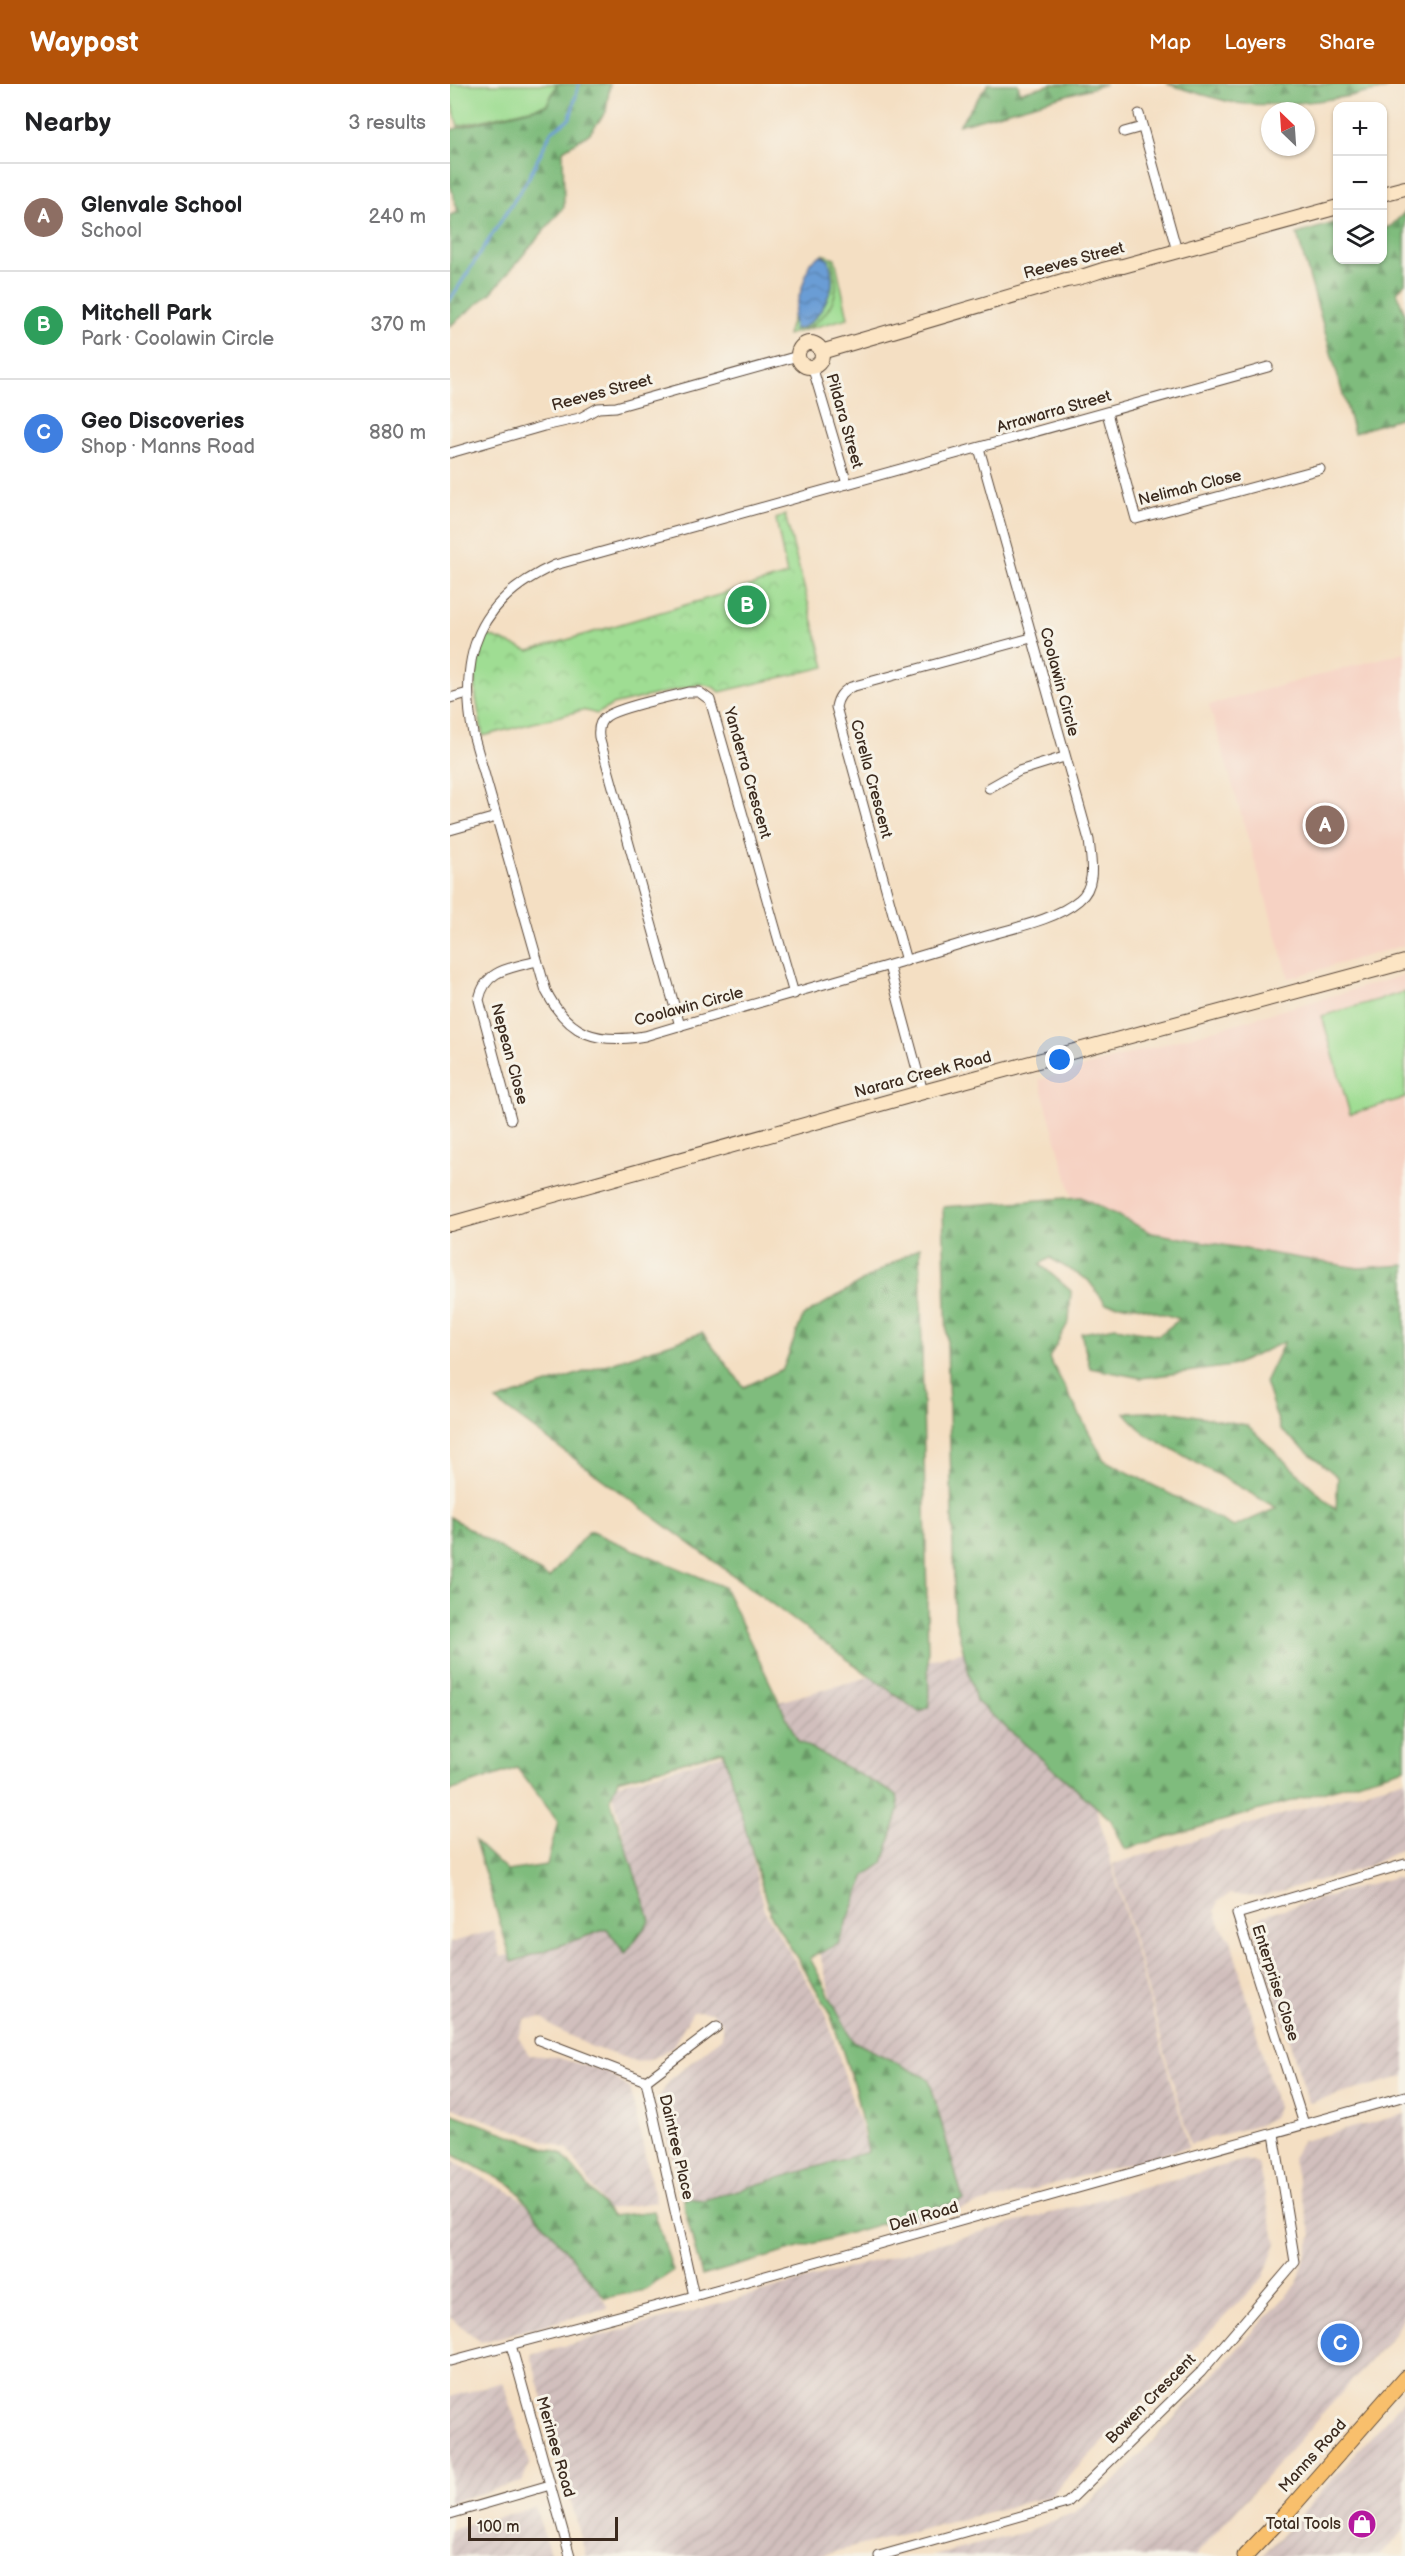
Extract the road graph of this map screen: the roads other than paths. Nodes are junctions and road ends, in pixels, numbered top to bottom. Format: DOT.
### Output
graph roads {
  1 [pos="1139,114"];
  2 [pos="1142,127"];
  3 [pos="1124,132"];
  4 [pos="1405,188"];
  5 [pos="1387,193"];
  6 [pos="1333,208"];
  7 [pos="1177,251"];
  8 [pos="821,352"];
  9 [pos="798,356"];
  10 [pos="812,366"];
  11 [pos="1268,367"];
  12 [pos="1107,413"];
  13 [pos="979,448"];
  14 [pos="450,453"];
  15 [pos="1320,470"];
  16 [pos="847,484"];
  17 [pos="1031,638"];
  18 [pos="468,693"];
  19 [pos="450,698"];
  20 [pos="1064,757"];
  21 [pos="989,788"];
  22 [pos="496,817"];
  23 [pos="450,830"];
  24 [pos="537,961"];
  25 [pos="906,961"];
  26 [pos="1405,962"];
  27 [pos="889,966"];
  28 [pos="794,994"];
  29 [pos="680,1026"];
  30 [pos="923,1092"];
  31 [pos="511,1119"];
  32 [pos="450,1224"];
  33 [pos="1405,1864"];
  34 [pos="717,2027"];
  35 [pos="539,2040"];
  36 [pos="646,2081"];
  37 [pos="1405,2096"];
  38 [pos="1304,2124"];
  39 [pos="1274,2134"];
  40 [pos="694,2296"];
  41 [pos="511,2345"];
  42 [pos="450,2361"];
  43 [pos="1405,2378"];
  44 [pos="550,2485"];
  45 [pos="450,2514"];
  46 [pos="890,2554"];
  47 [pos="570,2556"];
  48 [pos="879,2556"];
  49 [pos="1245,2556"];
  1 -- 2 [label="street"];
  2 -- 3 [label="street"];
  2 -- 7 [label="street"];
  4 -- 5 [label="street"];
  6 -- 7 [label="street, Reeves Street"];
  7 -- 8 [label="street, Reeves Street"];
  8 -- 9 [label="street"];
  8 -- 10 [label="street"];
  9 -- 10 [label="street"];
  9 -- 14 [label="street, Reeves Street"];
  10 -- 16 [label="street, Pildara Street"];
  11 -- 12 [label="street, Arrawarra Street"];
  12 -- 13 [label="street, Arrawarra Street"];
  12 -- 15 [label="street, Nelimah Close"];
  13 -- 16 [label="street, Arrawarra Street"];
  13 -- 17 [label="street, Coolawin Circle"];
  16 -- 18 [label="street, Coolawin Circle"];
  17 -- 20 [label="street, Coolawin Circle"];
  17 -- 25 [label="street, Corella Crescent"];
  18 -- 19 [label="street"];
  18 -- 22 [label="street, Coolawin Circle"];
  20 -- 21 [label="street"];
  20 -- 25 [label="street, Coolawin Circle"];
  22 -- 23 [label="street"];
  22 -- 24 [label="street, Coolawin Circle"];
  24 -- 29 [label="street, Coolawin Circle"];
  24 -- 31 [label="street, Nepean Close"];
  25 -- 27 [label="street, Coolawin Circle"];
  26 -- 30 [label="street, Narara Creek Road"];
  27 -- 28 [label="street, Coolawin Circle"];
  27 -- 30 [label="street"];
  28 -- 29 [label="street, Coolawin Circle"];
  28 -- 29 [label="street, Yanderra Crescent"];
  30 -- 32 [label="street, Narara Creek Road"];
  33 -- 38 [label="street, Enterprise Close"];
  34 -- 36 [label="street"];
  35 -- 36 [label="street, Daintree Place"];
  36 -- 40 [label="street, Daintree Place"];
  37 -- 38 [label="street, Dell Road"];
  38 -- 39 [label="street, Dell Road"];
  39 -- 40 [label="street, Dell Road"];
  39 -- 46 [label="street, Bowen Crescent"];
  40 -- 41 [label="street, Dell Road"];
  41 -- 42 [label="street, Dell Road"];
  41 -- 44 [label="street, Merinee Road"];
  43 -- 49 [label="main road, Manns Road"];
  44 -- 45 [label="street"];
  44 -- 47 [label="street, Merinee Road"];
  46 -- 48 [label="street, Bowen Crescent"];
}
